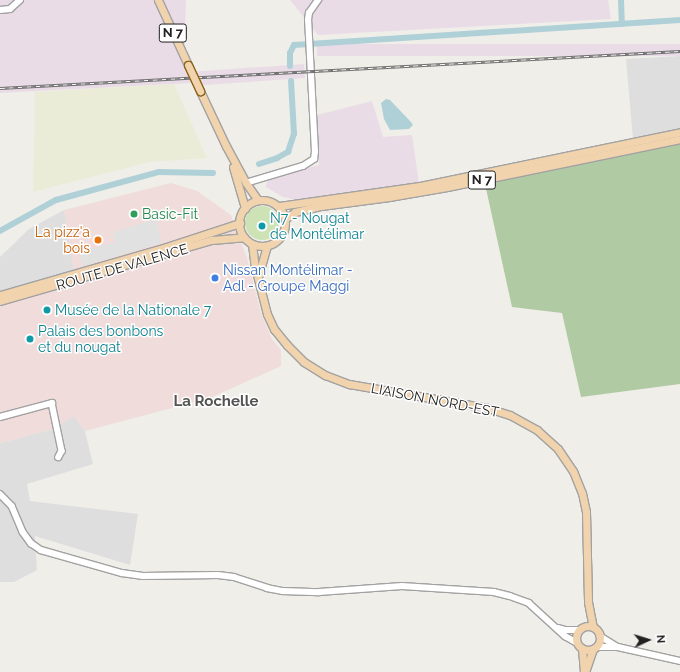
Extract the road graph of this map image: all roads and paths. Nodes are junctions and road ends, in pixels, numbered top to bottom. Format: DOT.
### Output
graph roads {
  1 [pos="20,0"];
  2 [pos="158,0"];
  3 [pos="318,0"];
  4 [pos="0,10"];
  5 [pos="680,132"];
  6 [pos="680,139"];
  7 [pos="226,146"];
  8 [pos="246,183"];
  9 [pos="258,200"];
  10 [pos="278,206"];
  11 [pos="245,208"];
  12 [pos="285,219"];
  13 [pos="240,223"];
  14 [pos="244,237"];
  15 [pos="252,244"];
  16 [pos="267,246"];
  17 [pos="258,280"];
  18 [pos="0,295"];
  19 [pos="0,302"];
  20 [pos="0,417"];
  21 [pos="59,457"];
  22 [pos="0,494"];
  23 [pos="588,602"];
  24 [pos="555,627"];
  25 [pos="593,627"];
  26 [pos="580,629"];
  27 [pos="600,636"];
  28 [pos="576,642"];
  29 [pos="618,647"];
  30 [pos="595,648"];
  31 [pos="582,649"];
  32 [pos="680,661"];
  33 [pos="584,672"];
  1 -- 4 [label="street"];
  2 -- 7 [label="main road, N 7, bridge"];
  3 -- 8 [label="street"];
  5 -- 10 [label="main road, N 7"];
  6 -- 12 [label="main road, N 7"];
  7 -- 8 [label="main road, N 7"];
  7 -- 11 [label="main road, N 7"];
  8 -- 9 [label="main road, N 7"];
  9 -- 10 [label="main road"];
  9 -- 11 [label="main road"];
  10 -- 12 [label="main road"];
  11 -- 13 [label="main road"];
  12 -- 16 [label="main road"];
  13 -- 14 [label="main road"];
  13 -- 18 [label="main road, ROUTE DE VALENCE"];
  14 -- 15 [label="main road"];
  14 -- 19 [label="main road, ROUTE DE VALENCE"];
  15 -- 16 [label="main road"];
  15 -- 17 [label="main road, LIAISON NORD-EST"];
  16 -- 17 [label="main road"];
  17 -- 23 [label="main road, LIAISON NORD-EST"];
  20 -- 21 [label="street"];
  22 -- 24 [label="street"];
  23 -- 25 [label="main road, LIAISON NORD-EST"];
  23 -- 26 [label="main road, LIAISON NORD-EST"];
  24 -- 26 [label="street"];
  24 -- 28 [label="street"];
  25 -- 26 [label="main road"];
  25 -- 27 [label="main road"];
  26 -- 28 [label="main road"];
  27 -- 29 [label="street"];
  27 -- 30 [label="main road"];
  28 -- 31 [label="main road"];
  29 -- 30 [label="street"];
  29 -- 32 [label="street"];
  30 -- 31 [label="main road"];
  30 -- 33 [label="main road"];
  31 -- 33 [label="main road"];
}
